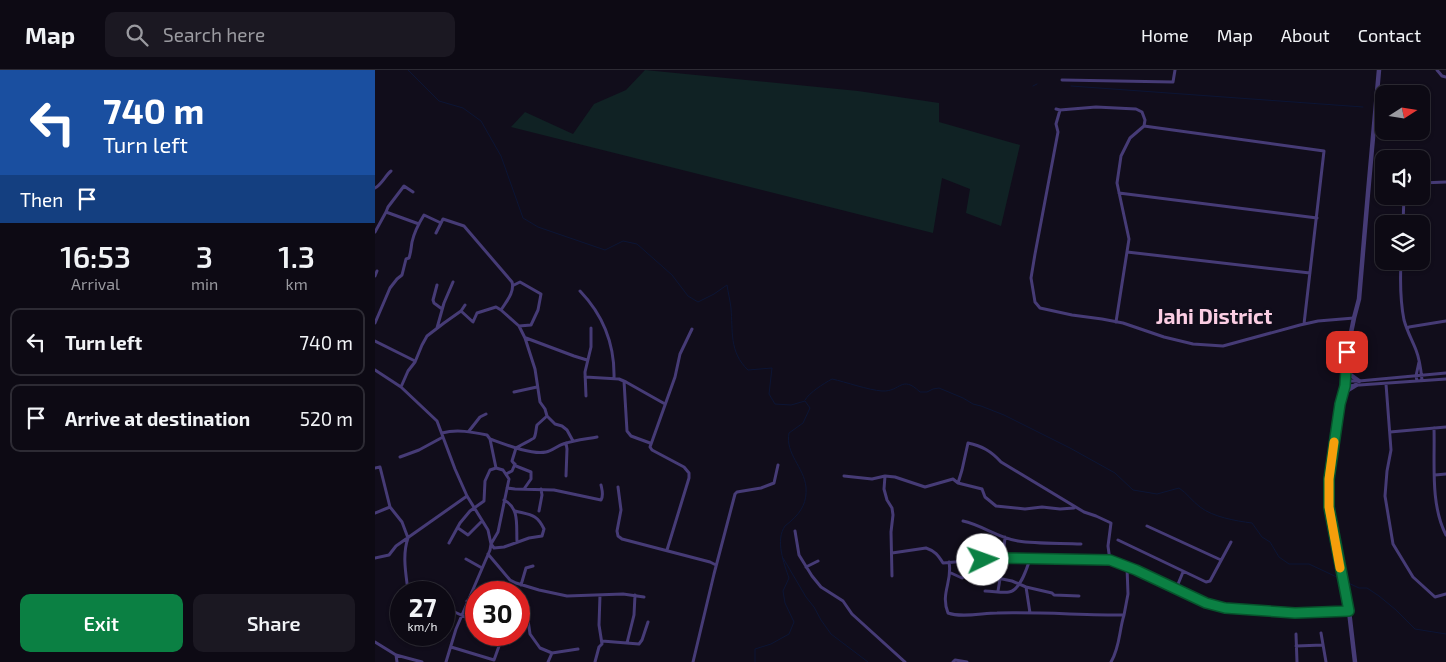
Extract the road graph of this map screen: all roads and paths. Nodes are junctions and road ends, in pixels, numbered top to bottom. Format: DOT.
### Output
graph roads {
  1 [pos="1175,70"];
  2 [pos="1379,70"];
  3 [pos="1437,70"];
  4 [pos="1446,77"];
  5 [pos="1062,80"];
  6 [pos="1144,126"];
  7 [pos="391,171"];
  8 [pos="1446,182"];
  9 [pos="1430,183"];
  10 [pos="375,188"];
  11 [pos="413,192"];
  12 [pos="1369,192"];
  13 [pos="1119,193"];
  14 [pos="386,212"];
  15 [pos="1317,218"];
  16 [pos="441,223"];
  17 [pos="419,224"];
  18 [pos="1365,231"];
  19 [pos="375,232"];
  20 [pos="436,233"];
  21 [pos="1127,252"];
  22 [pos="1401,270"];
  23 [pos="377,271"];
  24 [pos="1310,273"];
  25 [pos="375,276"];
  26 [pos="453,282"];
  27 [pos="437,285"];
  28 [pos="514,285"];
  29 [pos="580,291"];
  30 [pos="465,304"];
  31 [pos="442,309"];
  32 [pos="501,310"];
  33 [pos="461,311"];
  34 [pos="1353,318"];
  35 [pos="1446,321"];
  36 [pos="1116,322"];
  37 [pos="375,323"];
  38 [pos="1304,324"];
  39 [pos="519,326"];
  40 [pos="437,328"];
  41 [pos="591,328"];
  42 [pos="692,330"];
  43 [pos="1407,330"];
  44 [pos="525,338"];
  45 [pos="375,341"];
  46 [pos="587,360"];
  47 [pos="1419,361"];
  48 [pos="415,362"];
  49 [pos="375,370"];
  50 [pos="1345,371"];
  51 [pos="1446,373"];
  52 [pos="1422,375"];
  53 [pos="1416,376"];
  54 [pos="585,377"];
  55 [pos="614,379"];
  56 [pos="1446,379"];
  57 [pos="1422,380"];
  58 [pos="624,381"];
  59 [pos="1417,381"];
  60 [pos="1345,383"];
  61 [pos="1358,383"];
  62 [pos="1386,384"];
  63 [pos="401,387"];
  64 [pos="537,387"];
  65 [pos="514,392"];
  66 [pos="1343,393"];
  67 [pos="585,396"];
  68 [pos="665,404"];
  69 [pos="486,414"];
  70 [pos="547,416"];
  71 [pos="1446,427"];
  72 [pos="1434,428"];
  73 [pos="469,431"];
  74 [pos="1390,432"];
  75 [pos="441,433"];
  76 [pos="443,437"];
  77 [pos="597,437"];
  78 [pos="489,439"];
  79 [pos="573,441"];
  80 [pos="566,443"];
  81 [pos="650,443"];
  82 [pos="516,448"];
  83 [pos="400,457"];
  84 [pos="515,464"];
  85 [pos="778,465"];
  86 [pos="375,468"];
  87 [pos="496,468"];
  88 [pos="506,474"];
  89 [pos="1446,474"];
  90 [pos="1435,475"];
  91 [pos="566,476"];
  92 [pos="844,476"];
  93 [pos="885,476"];
  94 [pos="958,483"];
  95 [pos="601,485"];
  96 [pos="618,487"];
  97 [pos="507,488"];
  98 [pos="541,489"];
  99 [pos="524,490"];
  100 [pos="467,496"];
  101 [pos="504,500"];
  102 [pos="390,506"];
  103 [pos="475,508"];
  104 [pos="1076,508"];
  105 [pos="515,511"];
  106 [pos="539,511"];
  107 [pos="375,513"];
  108 [pos="482,521"];
  109 [pos="963,522"];
  110 [pos="1147,526"];
  111 [pos="458,528"];
  112 [pos="795,531"];
  113 [pos="1446,536"];
  114 [pos="1005,537"];
  115 [pos="408,538"];
  116 [pos="1118,540"];
  117 [pos="517,542"];
  118 [pos="1231,542"];
  119 [pos="449,543"];
  120 [pos="491,544"];
  121 [pos="1081,544"];
  122 [pos="667,550"];
  123 [pos="892,553"];
  124 [pos="488,554"];
  125 [pos="375,558"];
  126 [pos="1003,558"];
  127 [pos="466,559"];
  128 [pos="1030,559"];
  129 [pos="983,560"];
  130 [pos="1110,560"];
  131 [pos="1221,560"];
  132 [pos="818,561"];
  133 [pos="949,562"];
  134 [pos="717,565"];
  135 [pos="533,566"];
  136 [pos="806,567"];
  137 [pos="1127,567"];
  138 [pos="482,568"];
  139 [pos="1183,572"];
  140 [pos="951,573"];
  141 [pos="977,574"];
  142 [pos="892,576"];
  143 [pos="1000,579"];
  144 [pos="407,581"];
  145 [pos="476,581"];
  146 [pos="514,581"];
  147 [pos="522,581"];
  148 [pos="1019,584"];
  149 [pos="1026,587"];
  150 [pos="530,588"];
  151 [pos="1175,589"];
  152 [pos="999,591"];
  153 [pos="985,592"];
  154 [pos="1446,594"];
  155 [pos="600,595"];
  156 [pos="635,595"];
  157 [pos="1079,596"];
  158 [pos="644,597"];
  159 [pos="465,606"];
  160 [pos="1349,611"];
  161 [pos="455,613"];
  162 [pos="1030,613"];
  163 [pos="1124,614"];
  164 [pos="461,616"];
  165 [pos="465,618"];
  166 [pos="649,622"];
  167 [pos="1321,633"];
  168 [pos="530,634"];
  169 [pos="1296,634"];
  170 [pos="602,641"];
  171 [pos="375,642"];
  172 [pos="627,644"];
  173 [pos="1323,645"];
  174 [pos="499,646"];
  175 [pos="1296,646"];
  176 [pos="451,647"];
  177 [pos="578,650"];
  178 [pos="552,653"];
  179 [pos="396,655"];
  180 [pos="397,662"];
  181 [pos="422,662"];
  182 [pos="446,662"];
  183 [pos="548,662"];
  184 [pos="595,662"];
  185 [pos="693,662"];
  186 [pos="905,662"];
  187 [pos="953,662"];
  188 [pos="967,662"];
  189 [pos="1111,662"];
  190 [pos="1297,662"];
  191 [pos="1326,662"];
  192 [pos="1355,662"];
  1 -- 5 [label="street"];
  2 -- 18 [label="street"];
  3 -- 4 [label="street"];
  6 -- 13 [label="street"];
  6 -- 15 [label="street"];
  6 -- 36 [label="street"];
  7 -- 10 [label="street"];
  8 -- 9 [label="street"];
  11 -- 14 [label="street"];
  12 -- 18 [label="street"];
  13 -- 15 [label="street"];
  13 -- 21 [label="street"];
  14 -- 17 [label="street"];
  14 -- 19 [label="street"];
  15 -- 24 [label="street"];
  16 -- 17 [label="street"];
  16 -- 20 [label="street"];
  16 -- 28 [label="street"];
  17 -- 37 [label="street"];
  18 -- 34 [label="street"];
  21 -- 24 [label="street"];
  21 -- 36 [label="street"];
  22 -- 43 [label="street"];
  23 -- 25 [label="street"];
  24 -- 38 [label="street"];
  26 -- 31 [label="street"];
  27 -- 31 [label="street"];
  28 -- 32 [label="street"];
  28 -- 39 [label="street"];
  29 -- 55 [label="street"];
  30 -- 33 [label="street"];
  31 -- 40 [label="street"];
  32 -- 33 [label="street"];
  32 -- 39 [label="street"];
  33 -- 40 [label="street"];
  34 -- 38 [label="street"];
  34 -- 50 [label="street"];
  35 -- 43 [label="street"];
  36 -- 38 [label="street"];
  39 -- 44 [label="street"];
  40 -- 48 [label="street"];
  41 -- 46 [label="street"];
  42 -- 68 [label="street"];
  43 -- 47 [label="street"];
  44 -- 46 [label="street"];
  44 -- 64 [label="street"];
  45 -- 48 [label="street"];
  46 -- 54 [label="street"];
  47 -- 52 [label="street"];
  47 -- 53 [label="street"];
  48 -- 63 [label="street"];
  49 -- 63 [label="street"];
  50 -- 60 [label="street"];
  50 -- 61 [label="street"];
  51 -- 52 [label="street"];
  52 -- 53 [label="street"];
  52 -- 57 [label="street"];
  53 -- 59 [label="street"];
  53 -- 61 [label="street"];
  54 -- 55 [label="street"];
  54 -- 67 [label="street"];
  55 -- 58 [label="street"];
  56 -- 57 [label="street"];
  57 -- 59 [label="street"];
  58 -- 68 [label="street"];
  58 -- 81 [label="street"];
  59 -- 62 [label="street"];
  60 -- 61 [label="street"];
  60 -- 66 [label="street"];
  61 -- 62 [label="street"];
  61 -- 66 [label="street"];
  62 -- 74 [label="street"];
  63 -- 75 [label="street"];
  64 -- 65 [label="street"];
  64 -- 70 [label="street"];
  66 -- 160 [label="street"];
  68 -- 81 [label="street"];
  69 -- 73 [label="street"];
  70 -- 79 [label="street"];
  70 -- 82 [label="street"];
  71 -- 72 [label="street"];
  72 -- 74 [label="street"];
  72 -- 90 [label="street"];
  73 -- 75 [label="street"];
  73 -- 78 [label="street"];
  74 -- 154 [label="street"];
  75 -- 76 [label="street"];
  76 -- 83 [label="street"];
  76 -- 100 [label="street"];
  77 -- 79 [label="street"];
  78 -- 82 [label="street"];
  78 -- 87 [label="street"];
  79 -- 80 [label="street"];
  80 -- 82 [label="street"];
  80 -- 91 [label="street"];
  81 -- 122 [label="street"];
  82 -- 84 [label="street"];
  84 -- 88 [label="street"];
  84 -- 99 [label="street"];
  85 -- 134 [label="street"];
  86 -- 102 [label="street"];
  87 -- 88 [label="street"];
  87 -- 103 [label="street"];
  88 -- 97 [label="street"];
  89 -- 90 [label="street"];
  90 -- 113 [label="street"];
  92 -- 93 [label="street"];
  93 -- 94 [label="street"];
  93 -- 123 [label="street"];
  94 -- 104 [label="street"];
  94 -- 104 [label="street"];
  95 -- 98 [label="street"];
  96 -- 122 [label="street"];
  97 -- 99 [label="street"];
  97 -- 101 [label="street"];
  98 -- 99 [label="street"];
  98 -- 106 [label="street"];
  100 -- 103 [label="street"];
  100 -- 115 [label="street"];
  101 -- 105 [label="street"];
  101 -- 120 [label="street"];
  102 -- 107 [label="street"];
  102 -- 115 [label="street"];
  103 -- 108 [label="street"];
  103 -- 111 [label="street"];
  104 -- 130 [label="street"];
  105 -- 117 [label="street"];
  105 -- 117 [label="street"];
  108 -- 111 [label="street"];
  108 -- 120 [label="street"];
  109 -- 114 [label="street"];
  110 -- 131 [label="street"];
  111 -- 119 [label="street"];
  112 -- 136 [label="street"];
  114 -- 121 [label="street"];
  114 -- 126 [label="street"];
  115 -- 125 [label="street"];
  115 -- 144 [label="street"];
  116 -- 139 [label="street"];
  117 -- 120 [label="street"];
  118 -- 131 [label="street"];
  120 -- 124 [label="street"];
  122 -- 134 [label="street"];
  123 -- 133 [label="street"];
  123 -- 142 [label="street"];
  124 -- 138 [label="street"];
  124 -- 146 [label="street"];
  126 -- 128 [label="street"];
  126 -- 129 [label="street"];
  127 -- 138 [label="street"];
  128 -- 130 [label="street"];
  128 -- 148 [label="street"];
  129 -- 133 [label="street"];
  129 -- 141 [label="street"];
  130 -- 137 [label="street"];
  131 -- 139 [label="street"];
  132 -- 136 [label="street"];
  133 -- 140 [label="street"];
  134 -- 185 [label="street"];
  135 -- 147 [label="street"];
  136 -- 186 [label="street"];
  137 -- 151 [label="street"];
  137 -- 163 [label="street"];
  138 -- 145 [label="street"];
  139 -- 151 [label="street"];
  140 -- 141 [label="street"];
  140 -- 162 [label="street"];
  141 -- 143 [label="street"];
  143 -- 148 [label="street"];
  143 -- 152 [label="street"];
  148 -- 149 [label="street"];
  148 -- 152 [label="street"];
  149 -- 157 [label="street"];
  149 -- 162 [label="street"];
  150 -- 155 [label="street"];
  151 -- 160 [label="street"];
  152 -- 153 [label="street"];
  155 -- 156 [label="street"];
  155 -- 170 [label="street"];
  156 -- 158 [label="street"];
  156 -- 172 [label="street"];
  159 -- 164 [label="street"];
  160 -- 192 [label="street"];
  161 -- 164 [label="street"];
  162 -- 163 [label="street"];
  163 -- 189 [label="street"];
  164 -- 165 [label="street"];
  164 -- 176 [label="street"];
  166 -- 172 [label="street"];
  167 -- 173 [label="street"];
  168 -- 178 [label="street"];
  169 -- 175 [label="street"];
  170 -- 172 [label="street"];
  170 -- 184 [label="street"];
  171 -- 179 [label="street"];
  173 -- 175 [label="street"];
  173 -- 191 [label="street"];
  174 -- 176 [label="street"];
  175 -- 190 [label="street"];
  176 -- 182 [label="street"];
  177 -- 178 [label="street"];
  178 -- 183 [label="street"];
  179 -- 180 [label="street"];
  179 -- 181 [label="street"];
  187 -- 188 [label="street"];
}
